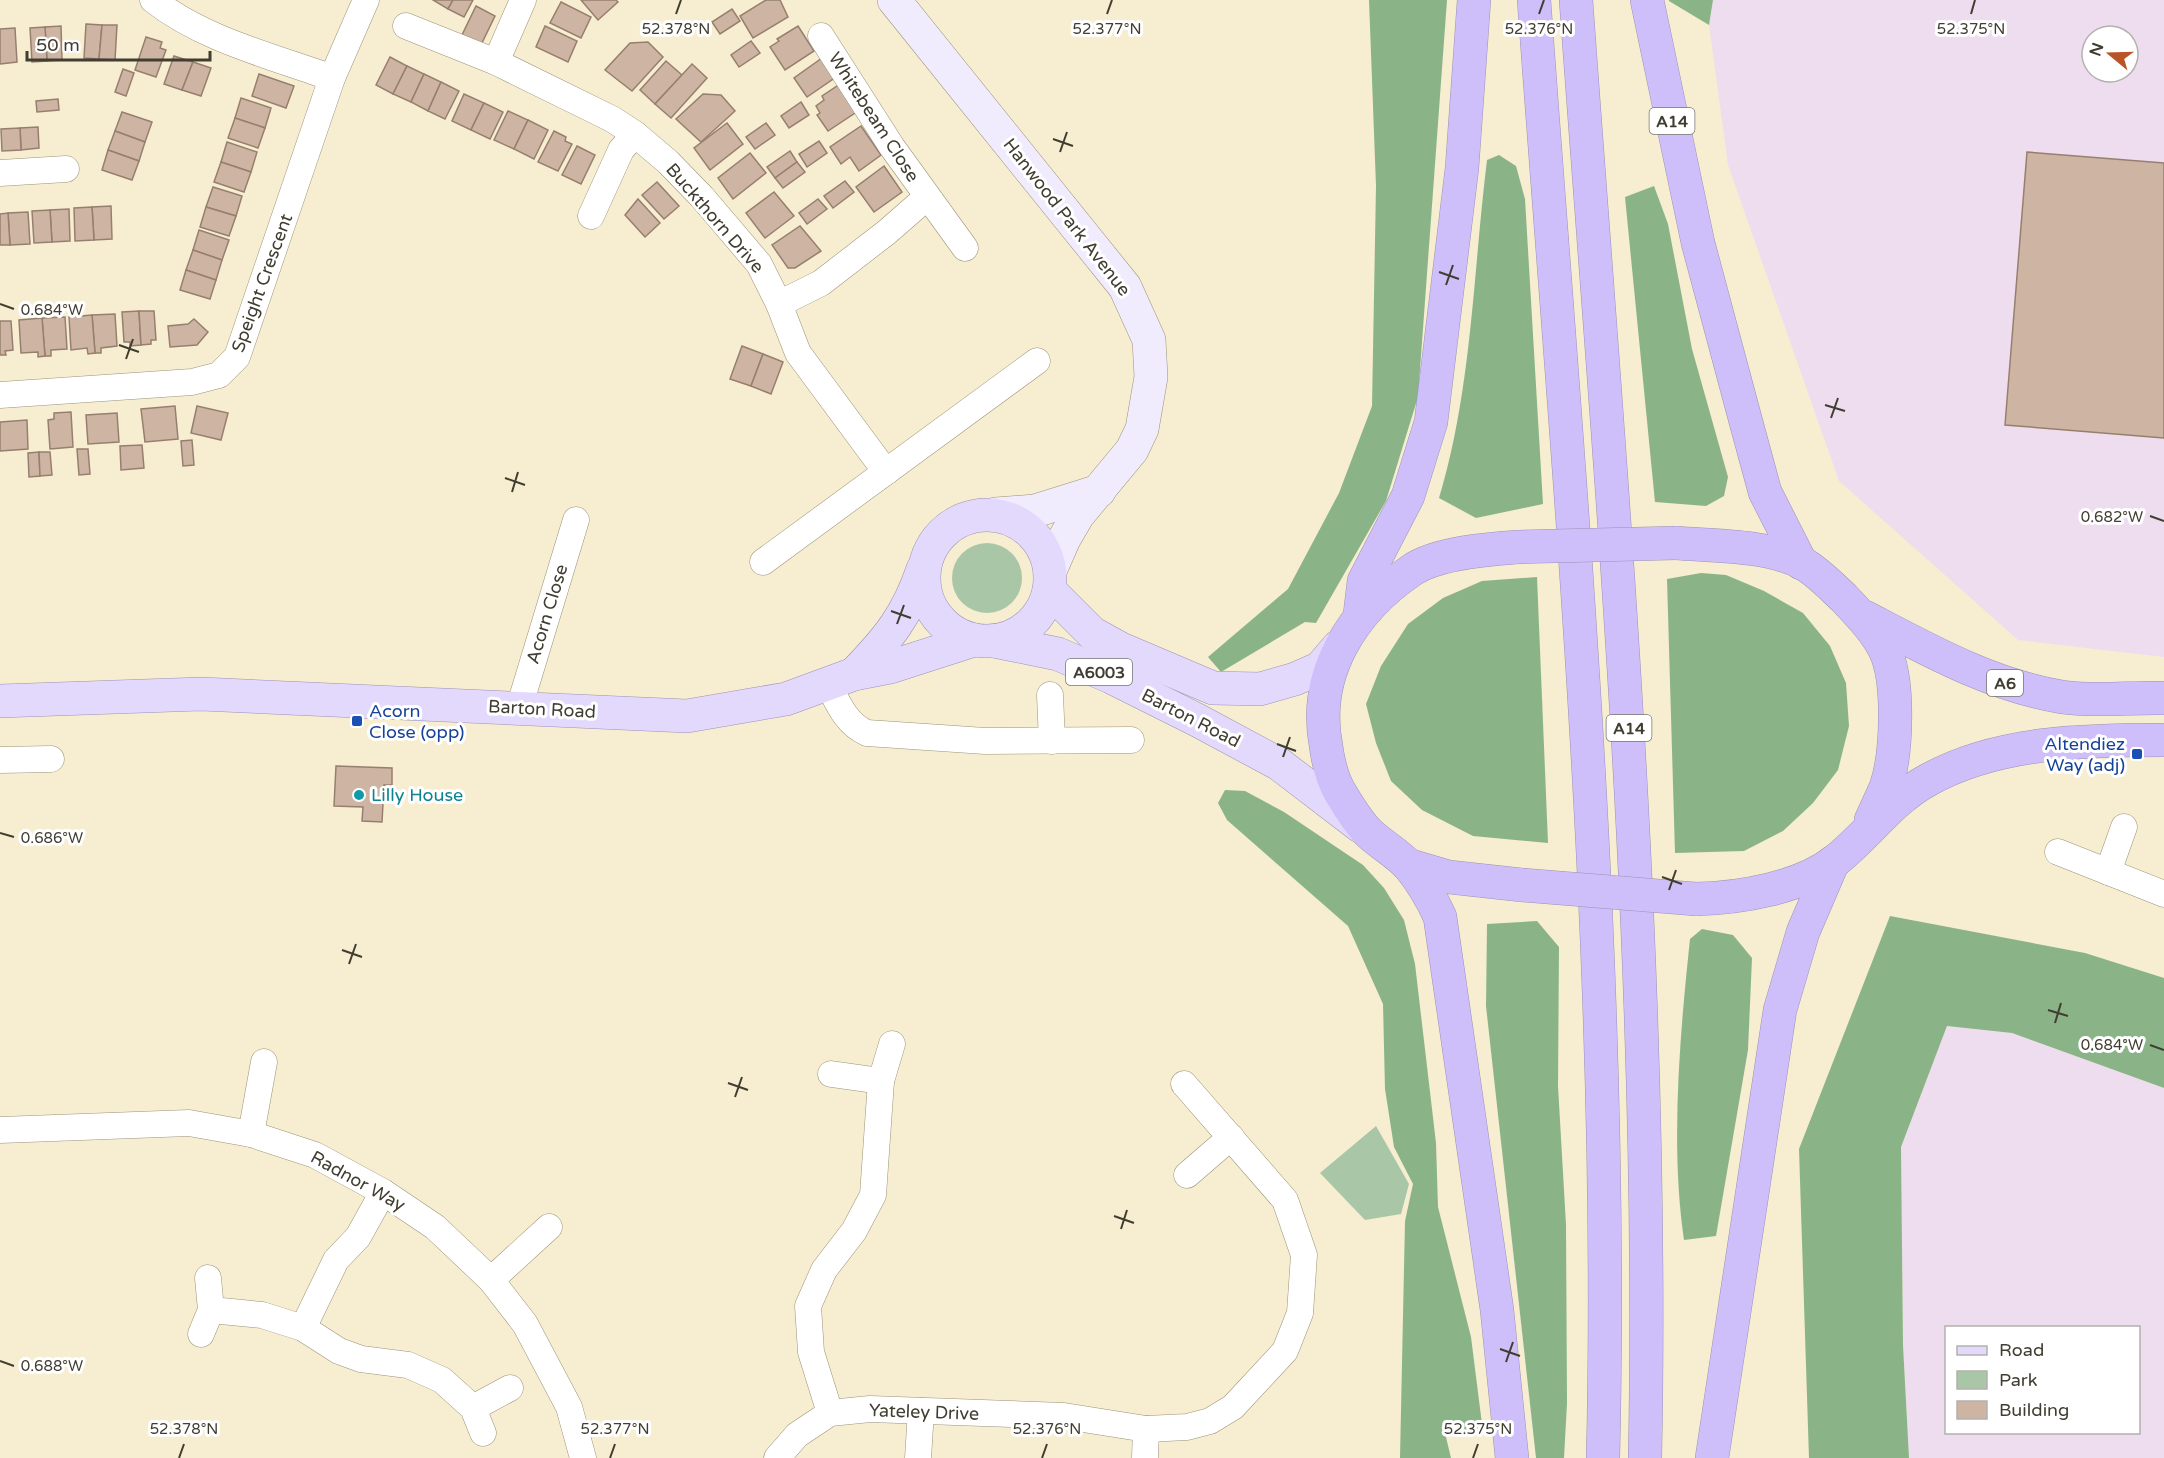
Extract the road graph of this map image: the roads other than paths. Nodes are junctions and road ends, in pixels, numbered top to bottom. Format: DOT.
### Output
graph roads {
  1 [pos="153,0"];
  2 [pos="366,0"];
  3 [pos="523,0"];
  4 [pos="894,0"];
  5 [pos="1474,0"];
  6 [pos="1534,0"];
  7 [pos="1576,0"];
  8 [pos="1647,0"];
  9 [pos="406,26"];
  10 [pos="821,36"];
  11 [pos="496,62"];
  12 [pos="332,78"];
  13 [pos="635,134"];
  14 [pos="66,169"];
  15 [pos="0,173"];
  16 [pos="927,197"];
  17 [pos="591,216"];
  18 [pos="965,248"];
  19 [pos="779,304"];
  20 [pos="1036,360"];
  21 [pos="0,395"];
  22 [pos="886,472"];
  23 [pos="1100,490"];
  24 [pos="996,514"];
  25 [pos="576,520"];
  26 [pos="927,558"];
  27 [pos="763,562"];
  28 [pos="1802,563"];
  29 [pos="1050,581"];
  30 [pos="1360,614"];
  31 [pos="1860,614"];
  32 [pos="984,640"];
  33 [pos="1338,647"];
  34 [pos="841,679"];
  35 [pos="1050,695"];
  36 [pos="2164,698"];
  37 [pos="0,701"];
  38 [pos="519,708"];
  39 [pos="1131,740"];
  40 [pos="2164,740"];
  41 [pos="1052,741"];
  42 [pos="51,759"];
  43 [pos="0,760"];
  44 [pos="2124,827"];
  45 [pos="1368,833"];
  46 [pos="1865,833"];
  47 [pos="2058,852"];
  48 [pos="1833,862"];
  49 [pos="1408,865"];
  50 [pos="2108,872"];
  51 [pos="2164,894"];
  52 [pos="892,1044"];
  53 [pos="264,1062"];
  54 [pos="831,1074"];
  55 [pos="881,1081"];
  56 [pos="1184,1084"];
  57 [pos="0,1130"];
  58 [pos="251,1134"];
  59 [pos="1231,1137"];
  60 [pos="1187,1175"];
  61 [pos="383,1192"];
  62 [pos="549,1227"];
  63 [pos="208,1278"];
  64 [pos="491,1280"];
  65 [pos="211,1310"];
  66 [pos="303,1328"];
  67 [pos="201,1334"];
  68 [pos="510,1388"];
  69 [pos="473,1408"];
  70 [pos="921,1411"];
  71 [pos="830,1413"];
  72 [pos="1146,1429"];
  73 [pos="483,1433"];
  74 [pos="583,1458"];
  75 [pos="777,1458"];
  76 [pos="918,1458"];
  77 [pos="1145,1458"];
  78 [pos="1512,1458"];
  79 [pos="1603,1458"];
  80 [pos="1645,1458"];
  81 [pos="1713,1458"];
  1 -- 12 [label="street"];
  2 -- 12 [label="street, Speight Crescent"];
  3 -- 11 [label="street"];
  4 -- 23 [label="street, Hanwood Park Avenue"];
  5 -- 30 [label="highway"];
  6 -- 79 [label="highway, A14"];
  7 -- 80 [label="highway, A14"];
  8 -- 28 [label="highway, A14"];
  9 -- 11 [label="street, Buckthorn Drive"];
  10 -- 16 [label="street, Whitebeam Close"];
  11 -- 13 [label="street, Buckthorn Drive"];
  12 -- 21 [label="street, Speight Crescent"];
  13 -- 17 [label="street"];
  13 -- 19 [label="street, Buckthorn Drive"];
  14 -- 15 [label="street"];
  16 -- 18 [label="street, Whitebeam Close"];
  16 -- 19 [label="street, Whitebeam Close"];
  19 -- 22 [label="street, Buckthorn Drive"];
  20 -- 22 [label="street"];
  22 -- 27 [label="street"];
  23 -- 24 [label="street"];
  23 -- 29 [label="street, Hanwood Park Avenue"];
  24 -- 26 [label="main road"];
  24 -- 29 [label="main road"];
  25 -- 38 [label="street, Acorn Close"];
  26 -- 32 [label="main road"];
  26 -- 34 [label="main road, Barton Road / A6003"];
  28 -- 30 [label="highway, bridge"];
  28 -- 31 [label="highway"];
  29 -- 32 [label="main road"];
  29 -- 33 [label="main road, Barton Road / A6003"];
  30 -- 33 [label="highway"];
  31 -- 36 [label="highway, A6"];
  31 -- 46 [label="highway"];
  32 -- 34 [label="main road, Barton Road / A6003"];
  32 -- 45 [label="main road, Barton Road / A6003"];
  33 -- 45 [label="highway"];
  34 -- 38 [label="main road, Barton Road / A6003"];
  34 -- 41 [label="street"];
  35 -- 41 [label="street"];
  37 -- 38 [label="main road, Barton Road / A6003"];
  39 -- 41 [label="street"];
  40 -- 46 [label="highway"];
  42 -- 43 [label="street"];
  44 -- 50 [label="street"];
  45 -- 49 [label="highway"];
  46 -- 48 [label="highway"];
  47 -- 50 [label="street"];
  48 -- 49 [label="highway, bridge"];
  48 -- 81 [label="highway"];
  49 -- 78 [label="highway"];
  50 -- 51 [label="street"];
  52 -- 55 [label="street"];
  53 -- 58 [label="street"];
  54 -- 55 [label="street"];
  55 -- 71 [label="street"];
  56 -- 59 [label="street, Yateley Drive"];
  57 -- 58 [label="street, Radnor Way"];
  58 -- 61 [label="street, Radnor Way"];
  59 -- 60 [label="street"];
  59 -- 72 [label="street, Yateley Drive"];
  61 -- 64 [label="street, Radnor Way"];
  61 -- 66 [label="street"];
  62 -- 64 [label="street"];
  63 -- 65 [label="street"];
  64 -- 74 [label="street, Radnor Way"];
  65 -- 66 [label="street"];
  65 -- 67 [label="street"];
  66 -- 69 [label="street"];
  68 -- 69 [label="street"];
  69 -- 73 [label="street"];
  70 -- 71 [label="street, Yateley Drive"];
  70 -- 72 [label="street, Yateley Drive"];
  70 -- 76 [label="street"];
  71 -- 75 [label="street, Yateley Drive"];
  72 -- 77 [label="street"];
}
